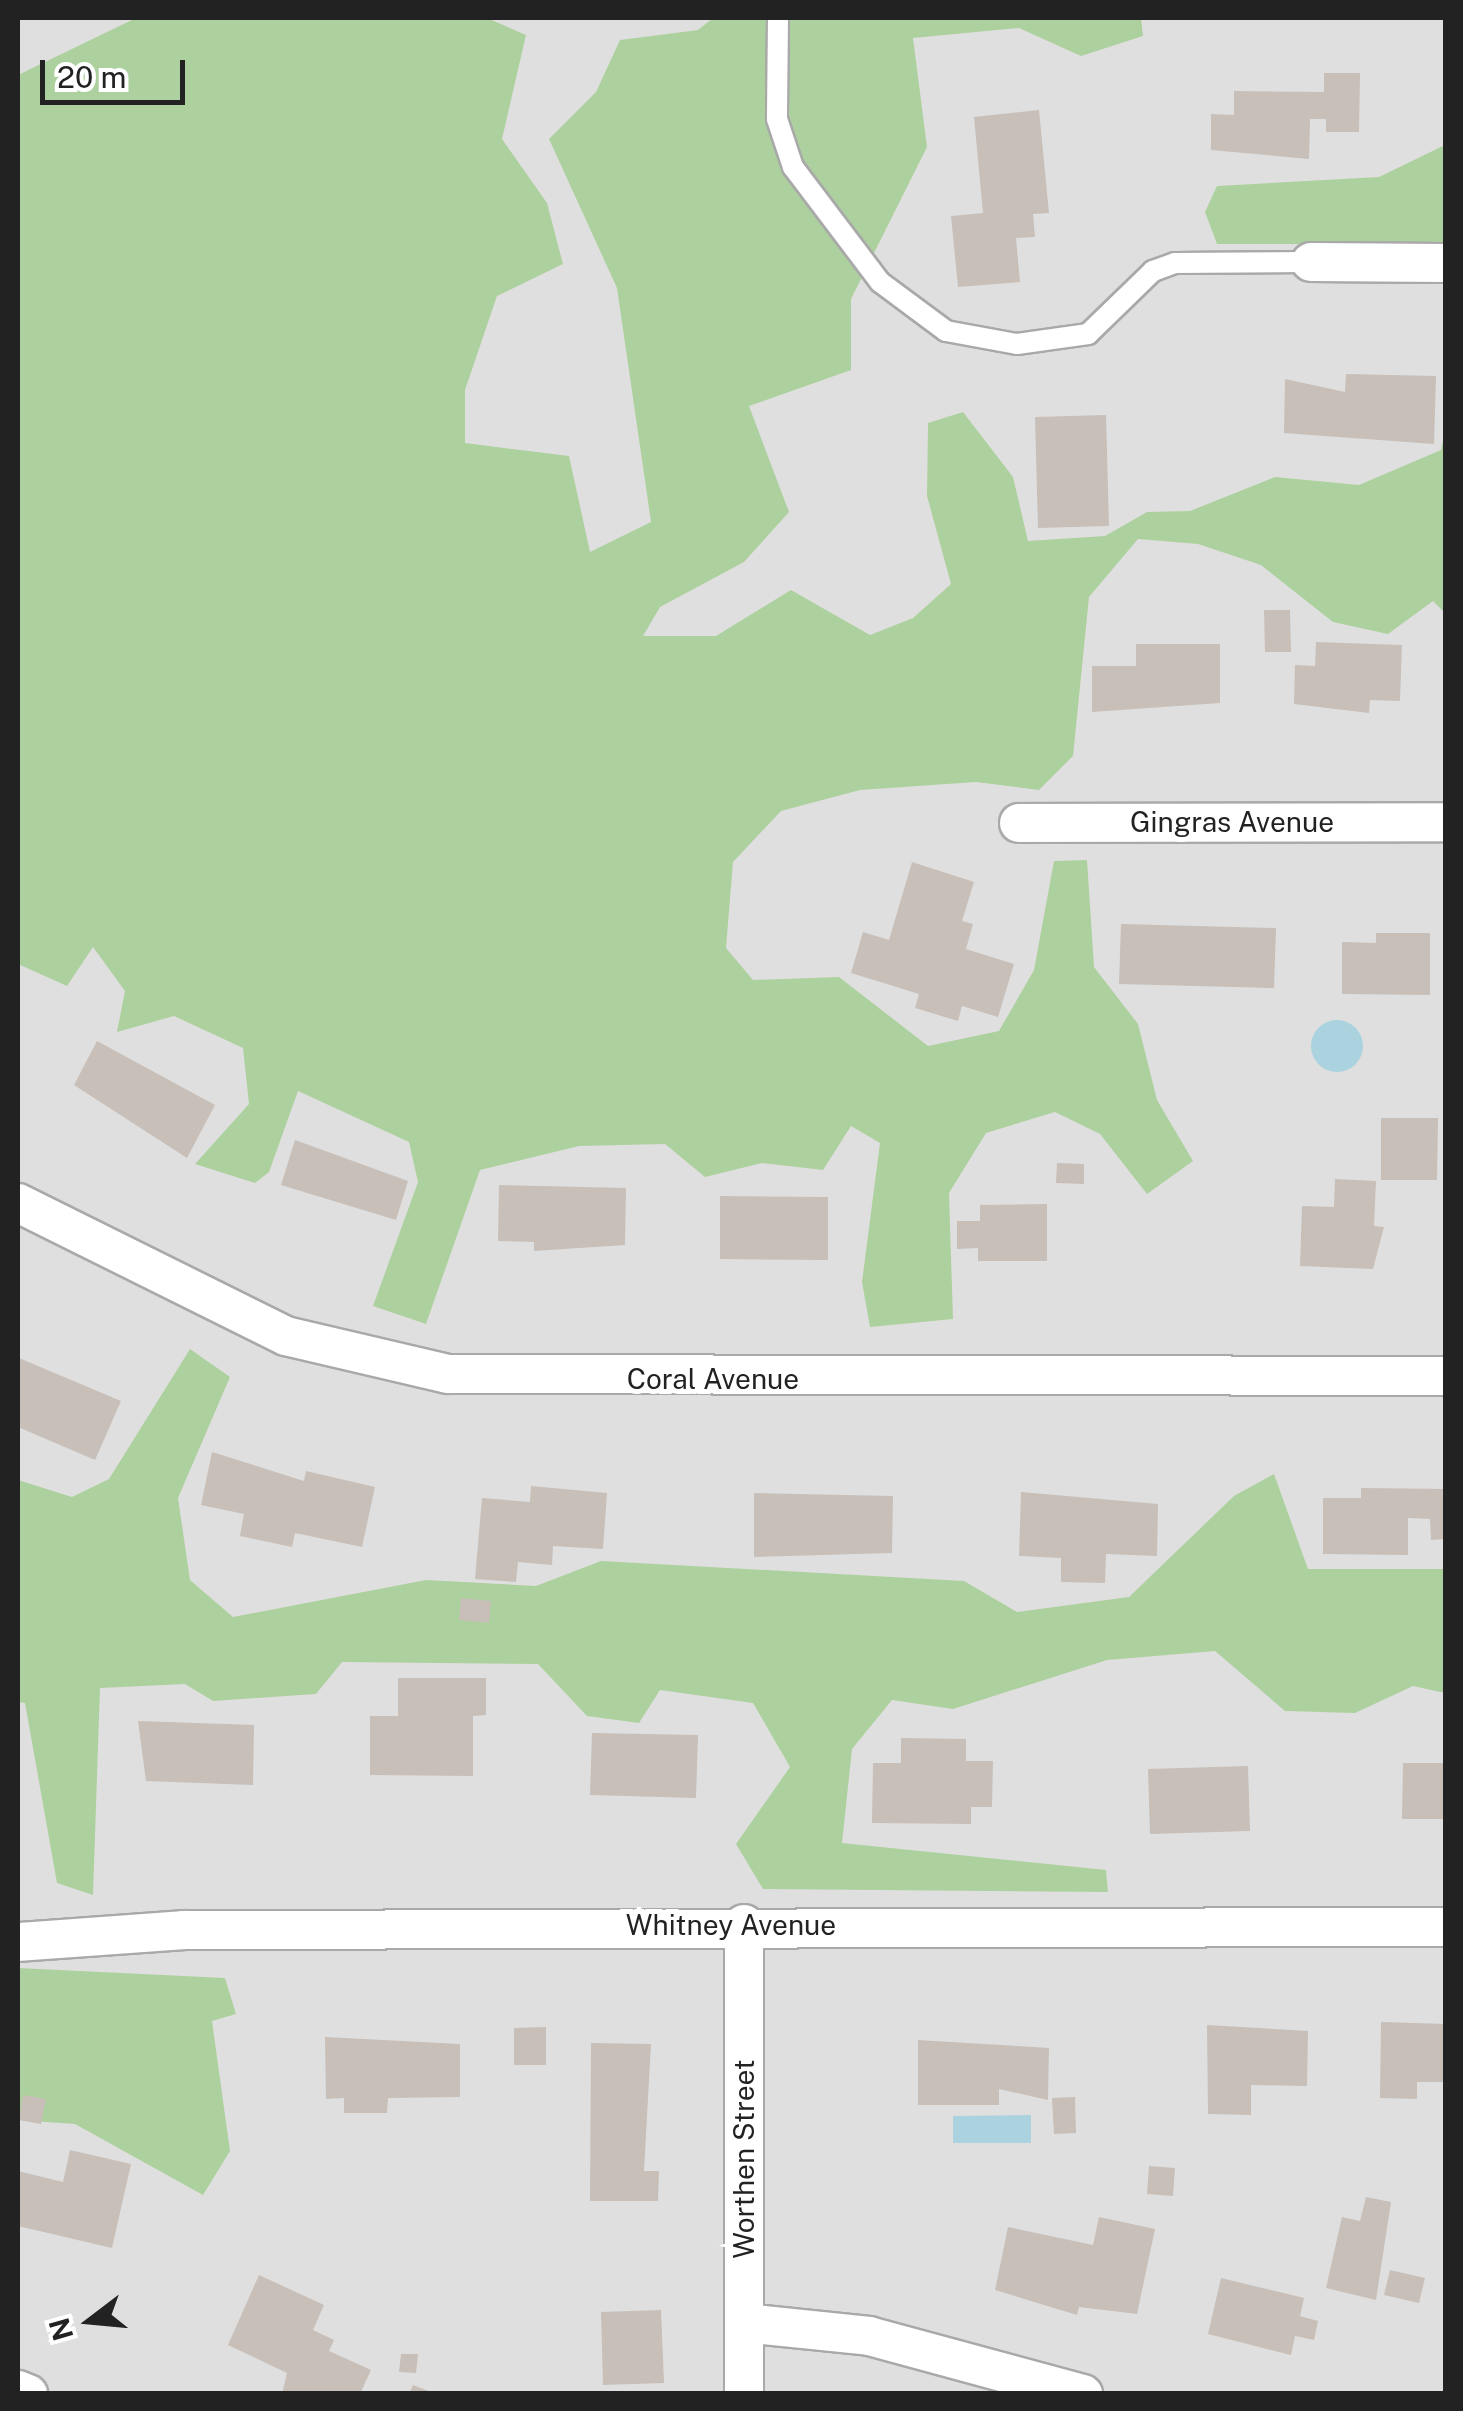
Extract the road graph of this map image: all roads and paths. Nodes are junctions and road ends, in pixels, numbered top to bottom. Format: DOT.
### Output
graph roads {
  1 [pos="778,18"];
  2 [pos="1311,262"];
  3 [pos="1446,262"];
  4 [pos="1446,822"];
  5 [pos="1019,823"];
  6 [pos="18,1203"];
  7 [pos="1446,1376"];
  8 [pos="744,1924"];
  9 [pos="1446,1926"];
  10 [pos="18,1942"];
  11 [pos="744,2322"];
  12 [pos="18,2390"];
  13 [pos="28,2394"];
  14 [pos="744,2394"];
  15 [pos="1083,2394"];
  1 -- 2 [label="lane"];
  2 -- 3 [label="street"];
  4 -- 5 [label="street, Gingras Avenue"];
  6 -- 7 [label="street, Coral Avenue"];
  8 -- 9 [label="street, Whitney Avenue"];
  8 -- 10 [label="street, Whitney Avenue"];
  8 -- 11 [label="street, Worthen Street"];
  11 -- 14 [label="street, Worthen Street"];
  11 -- 15 [label="street"];
  12 -- 13 [label="street"];
}
